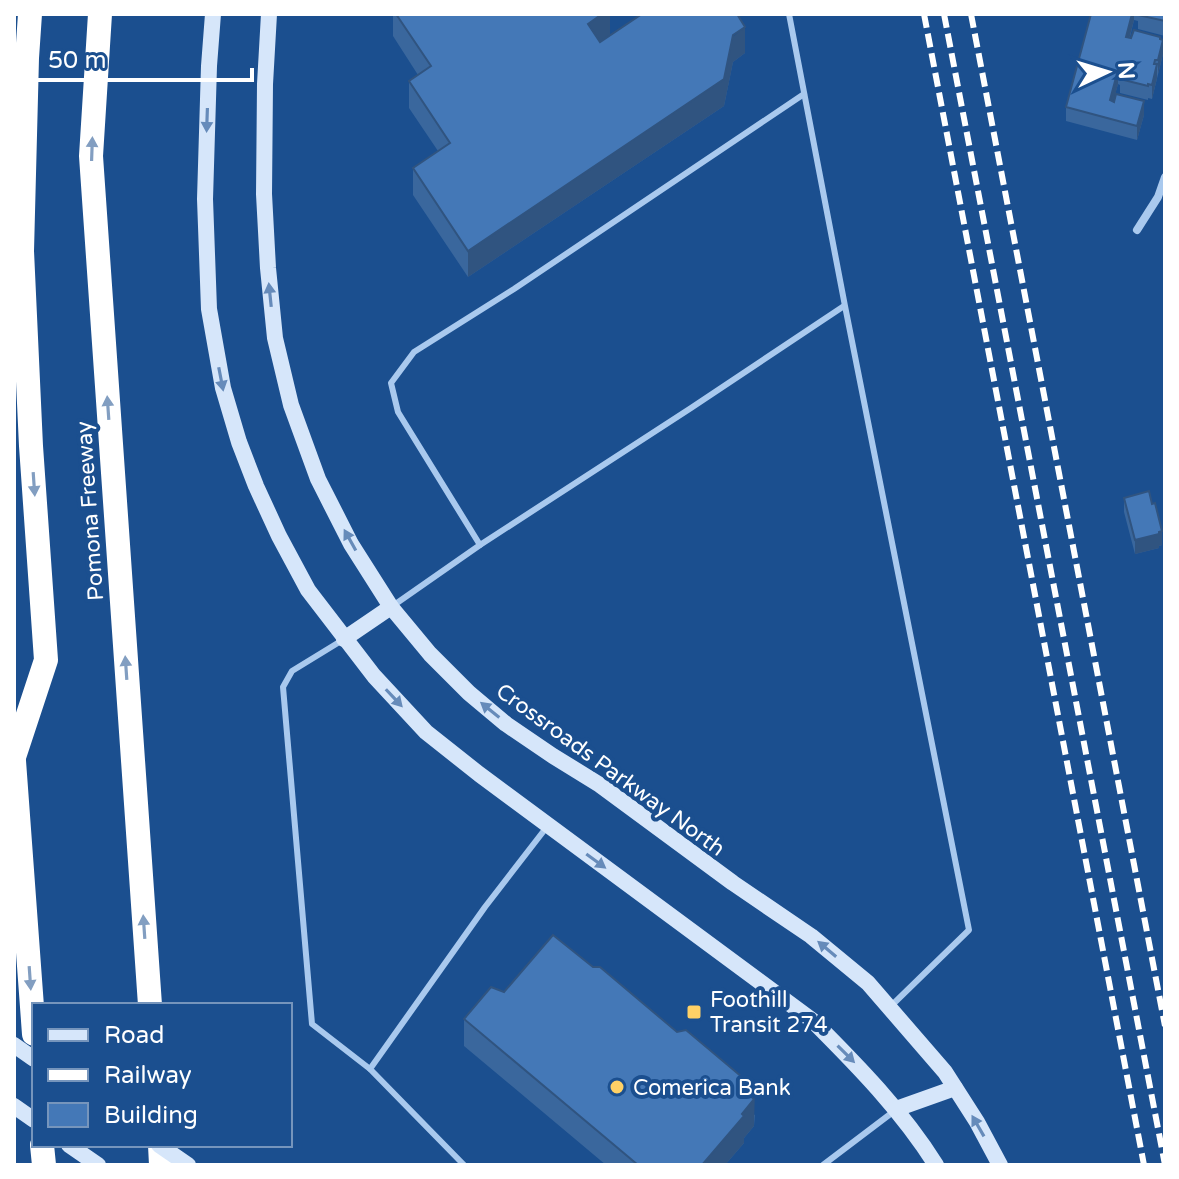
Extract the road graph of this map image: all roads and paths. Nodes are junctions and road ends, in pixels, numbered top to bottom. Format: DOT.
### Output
graph roads {
  1 [pos="30,14"];
  2 [pos="100,14"];
  3 [pos="213,14"];
  4 [pos="269,14"];
  5 [pos="789,14"];
  6 [pos="804,94"];
  7 [pos="1165,177"];
  8 [pos="1137,230"];
  9 [pos="845,306"];
  10 [pos="480,545"];
  11 [pos="391,607"];
  12 [pos="344,639"];
  13 [pos="14,759"];
  14 [pos="548,825"];
  15 [pos="150,1003"];
  16 [pos="32,1006"];
  17 [pos="890,1007"];
  18 [pos="14,1045"];
  19 [pos="32,1058"];
  20 [pos="370,1069"];
  21 [pos="955,1088"];
  22 [pos="14,1106"];
  23 [pos="896,1109"];
  24 [pos="32,1119"];
  25 [pos="72,1147"];
  26 [pos="162,1147"];
  27 [pos="98,1165"];
  28 [pos="188,1165"];
  29 [pos="464,1165"];
  30 [pos="823,1165"];
  31 [pos="936,1165"];
  32 [pos="1000,1165"];
  1 -- 13 [label="highway, one-way"];
  15 -- 2 [label="highway, Pomona Freeway, one-way"];
  3 -- 12 [label="street, one-way"];
  11 -- 4 [label="street, Crossroads Parkway North, one-way"];
  5 -- 6 [label="lane"];
  6 -- 9 [label="lane"];
  6 -- 10 [label="lane"];
  7 -- 8 [label="street"];
  9 -- 10 [label="lane"];
  9 -- 17 [label="lane"];
  10 -- 11 [label="lane"];
  11 -- 12 [label="street"];
  17 -- 11 [label="street, Crossroads Parkway North, one-way"];
  12 -- 14 [label="street, one-way"];
  12 -- 20 [label="lane"];
  13 -- 16 [label="highway, one-way"];
  14 -- 20 [label="lane"];
  14 -- 23 [label="street, one-way"];
  17 -- 21 [label="street, Crossroads Parkway North"];
  18 -- 19 [label="street"];
  20 -- 29 [label="lane"];
  21 -- 23 [label="street"];
  32 -- 21 [label="street, Crossroads Parkway North, one-way"];
  22 -- 24 [label="street"];
  23 -- 30 [label="lane"];
  23 -- 31 [label="street"];
  25 -- 27 [label="street"];
  26 -- 28 [label="street, bridge"];
}
